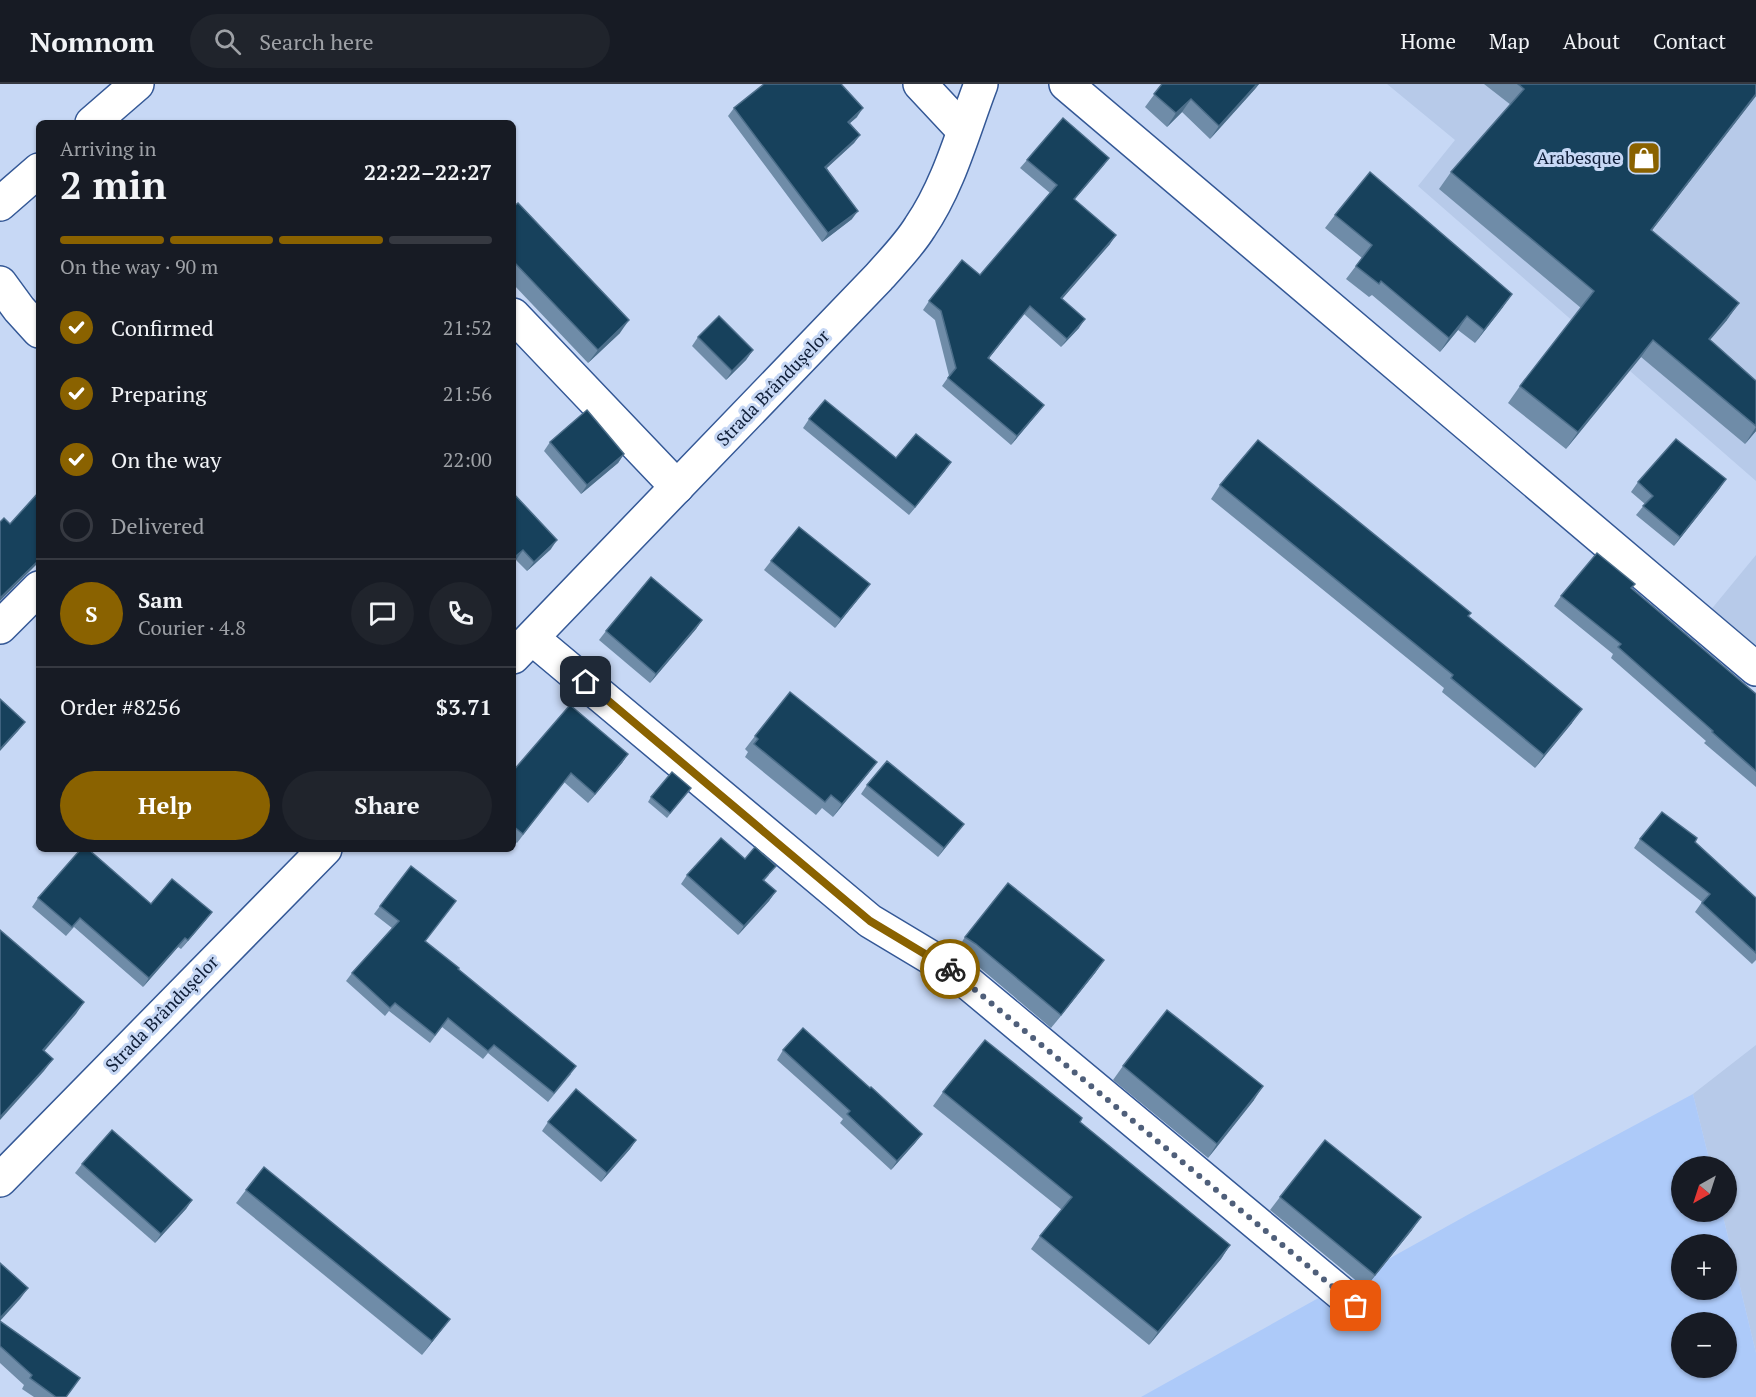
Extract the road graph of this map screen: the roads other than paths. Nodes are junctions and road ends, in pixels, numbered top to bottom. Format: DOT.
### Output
graph roads {
  1 [pos="137,84"];
  2 [pos="920,84"];
  3 [pos="981,84"];
  4 [pos="1066,84"];
  5 [pos="95,120"];
  6 [pos="963,130"];
  7 [pos="36,173"];
  8 [pos="0,204"];
  9 [pos="0,283"];
  10 [pos="516,318"];
  11 [pos="36,329"];
  12 [pos="677,488"];
  13 [pos="36,591"];
  14 [pos="0,627"];
  15 [pos="523,648"];
  16 [pos="1756,669"];
  17 [pos="322,852"];
  18 [pos="0,1180"];
  19 [pos="1356,1306"];
  1 -- 5 [label="street"];
  2 -- 6 [label="street"];
  3 -- 6 [label="street, Strada Brândușelor"];
  4 -- 16 [label="street"];
  6 -- 12 [label="street, Strada Brândușelor"];
  7 -- 8 [label="street"];
  9 -- 11 [label="street"];
  10 -- 12 [label="street"];
  12 -- 15 [label="street, Strada Brândușelor"];
  13 -- 14 [label="street"];
  15 -- 19 [label="street"];
  17 -- 18 [label="street, Strada Brândușelor"];
}
